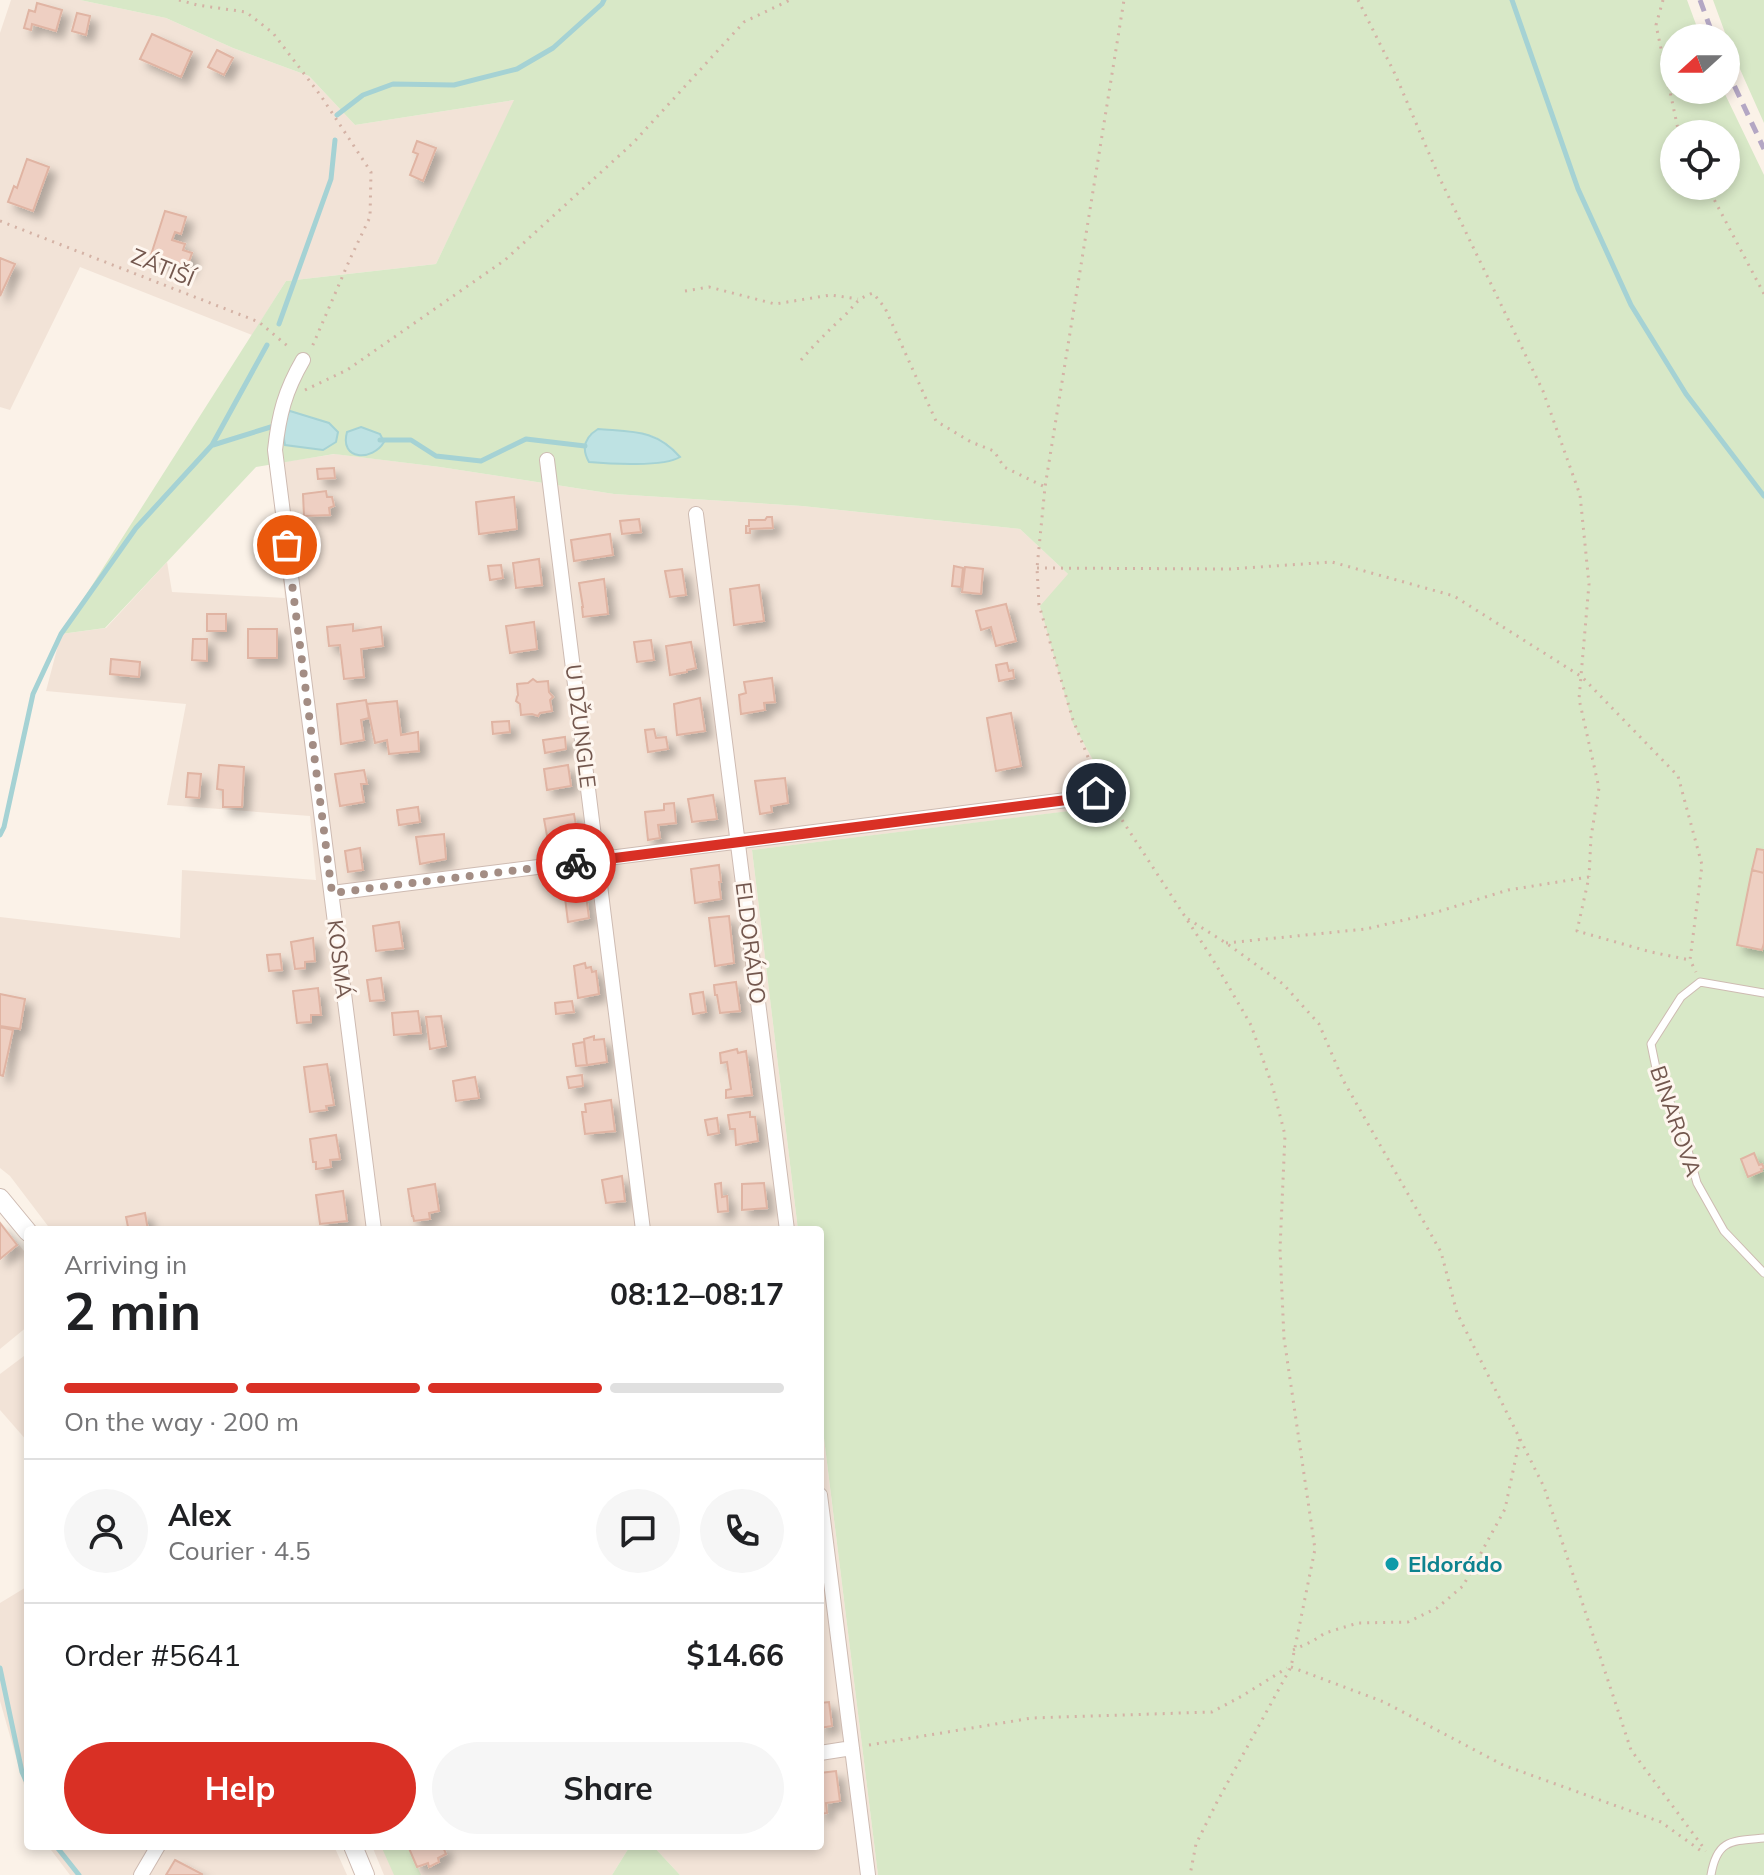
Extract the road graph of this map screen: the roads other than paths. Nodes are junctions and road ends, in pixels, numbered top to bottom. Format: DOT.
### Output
graph roads {
  1 [pos="303,360"];
  2 [pos="547,460"];
  3 [pos="696,514"];
  4 [pos="1100,788"];
  5 [pos="739,842"];
  6 [pos="598,860"];
  7 [pos="332,893"];
  8 [pos="1764,993"];
  9 [pos="0,1198"];
  10 [pos="374,1226"];
  11 [pos="643,1226"];
  12 [pos="787,1226"];
  13 [pos="24,1227"];
  14 [pos="1764,1273"];
  15 [pos="824,1527"];
  16 [pos="852,1748"];
  17 [pos="824,1752"];
  18 [pos="1764,1838"];
  19 [pos="156,1850"];
  20 [pos="355,1850"];
  21 [pos="141,1875"];
  22 [pos="365,1875"];
  23 [pos="868,1875"];
  24 [pos="1711,1875"];
  1 -- 7 [label="street, KOSMÁ"];
  2 -- 6 [label="street, U DŽUNGLE"];
  3 -- 5 [label="street, ELDORÁDO"];
  4 -- 5 [label="street"];
  5 -- 6 [label="street"];
  5 -- 12 [label="street, ELDORÁDO"];
  6 -- 7 [label="street"];
  6 -- 11 [label="street, U DŽUNGLE"];
  7 -- 10 [label="street, KOSMÁ"];
  8 -- 14 [label="lane, BINAROVA"];
  9 -- 13 [label="street"];
  15 -- 16 [label="street"];
  16 -- 17 [label="street"];
  16 -- 23 [label="street"];
  18 -- 24 [label="lane"];
  19 -- 21 [label="street"];
  20 -- 22 [label="street"];
}
